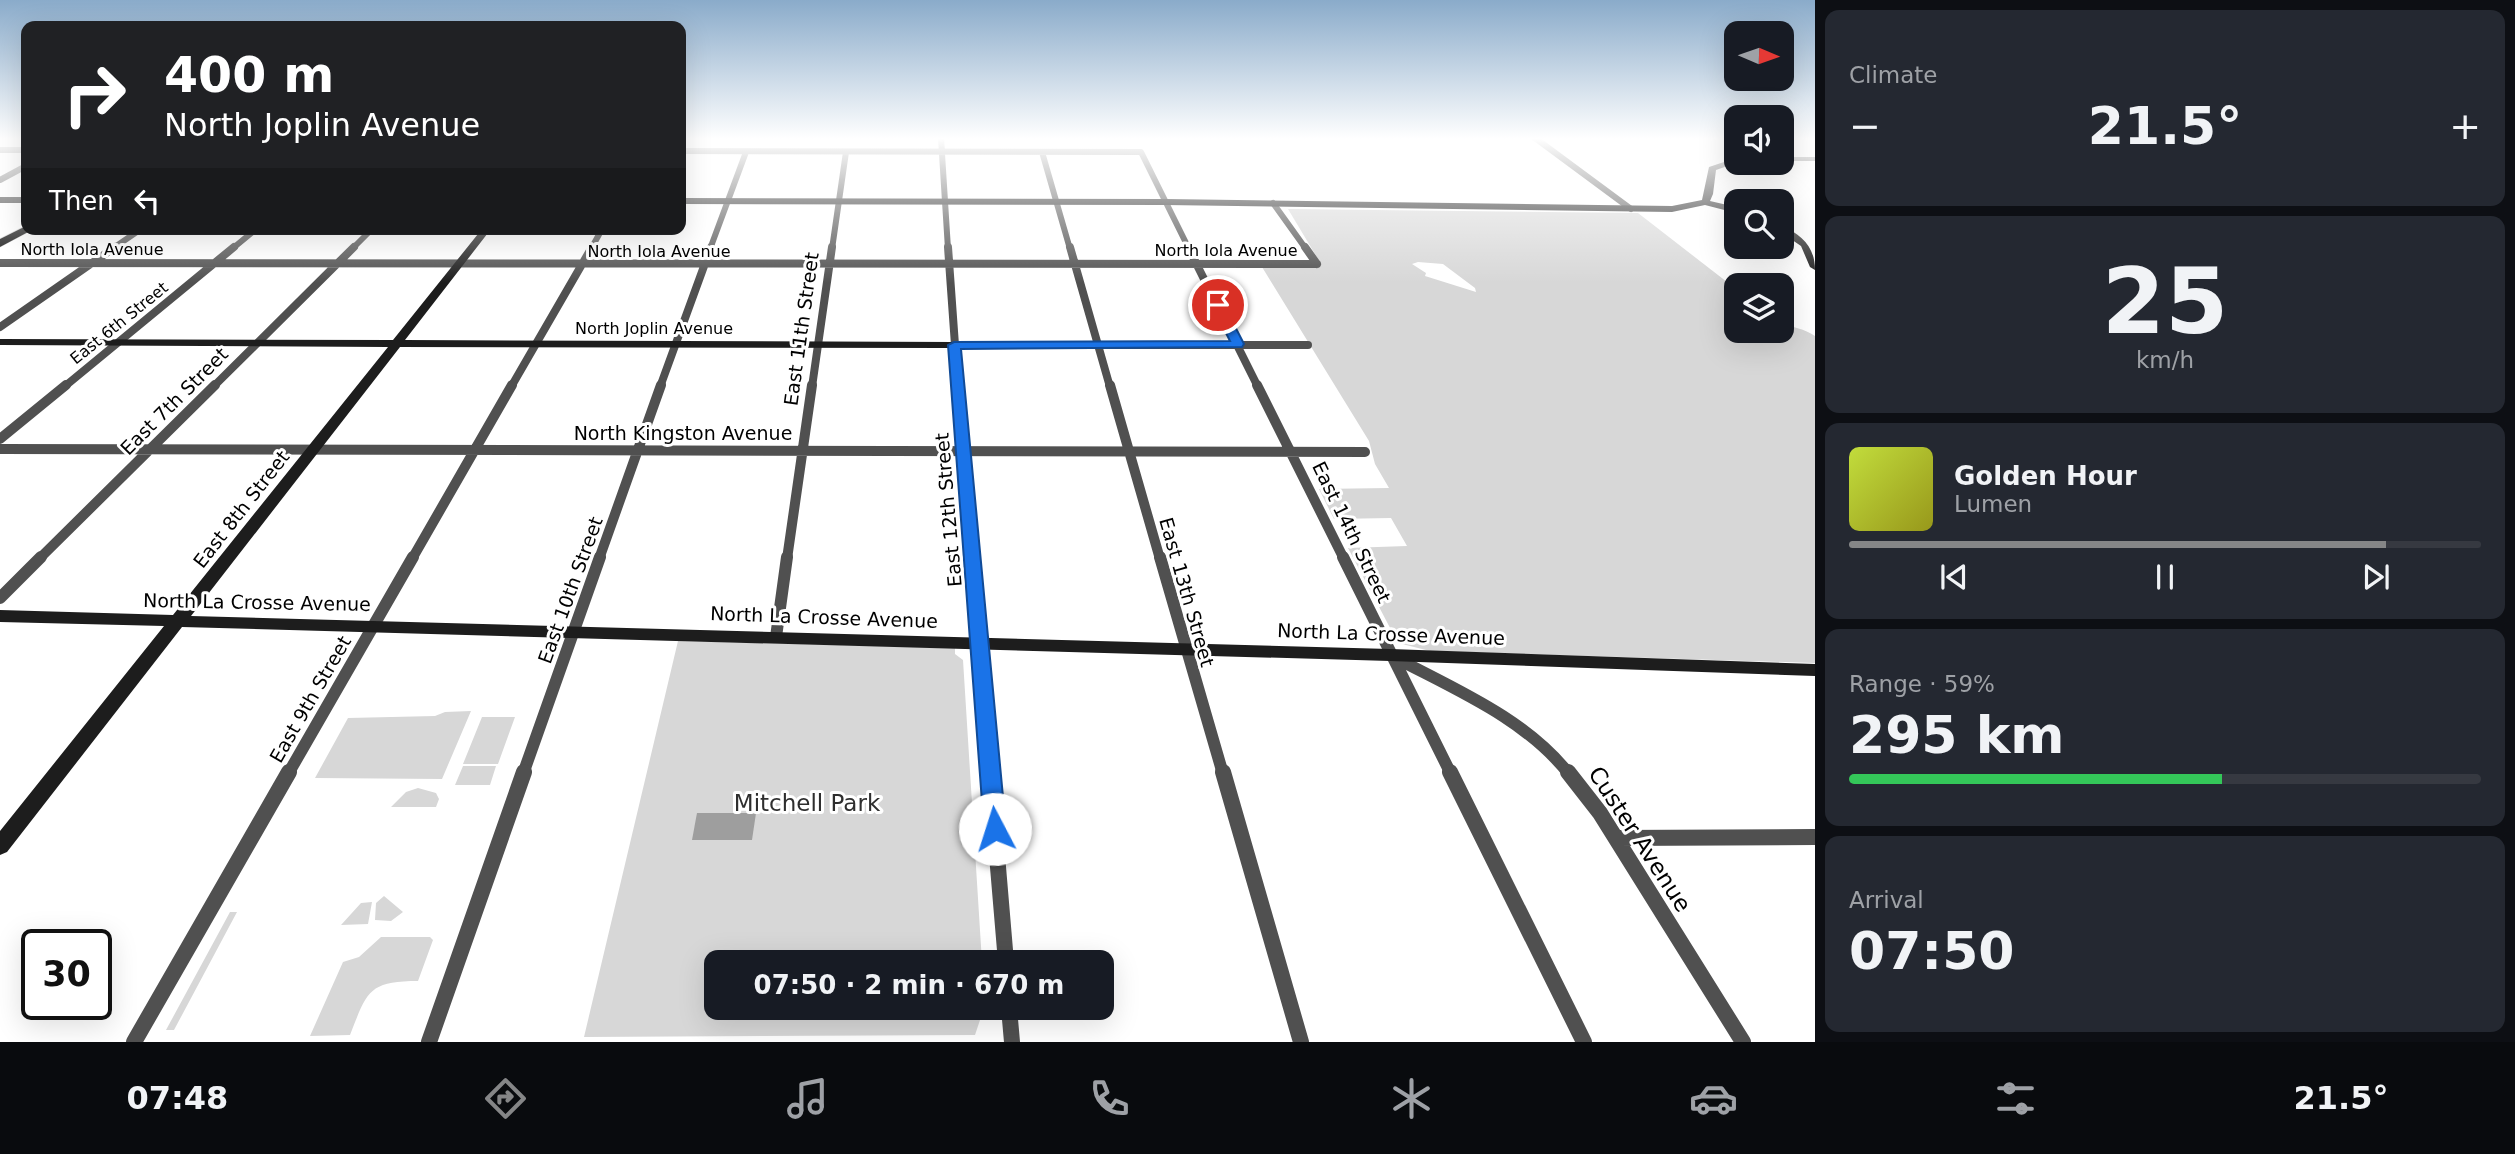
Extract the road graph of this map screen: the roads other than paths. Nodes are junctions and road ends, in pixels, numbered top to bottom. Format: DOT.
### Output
graph roads {
  1 [pos="733,187"];
  2 [pos="839,187"];
  3 [pos="945,187"];
  4 [pos="1052,187"];
  5 [pos="1158,187"];
  6 [pos="1601,187"];
  7 [pos="1710,187"];
  8 [pos="0,200"];
  9 [pos="21,200"];
  10 [pos="686,201"];
  11 [pos="727,201"];
  12 [pos="836,202"];
  13 [pos="946,202"];
  14 [pos="1056,202"];
  15 [pos="1166,202"];
  16 [pos="1705,202"];
  17 [pos="1273,204"];
  18 [pos="1724,207"];
  19 [pos="1631,209"];
  20 [pos="21,232"];
  21 [pos="133,235"];
  22 [pos="249,235"];
  23 [pos="366,235"];
  24 [pos="482,235"];
  25 [pos="600,235"];
  26 [pos="1794,237"];
  27 [pos="0,244"];
  28 [pos="0,263"];
  29 [pos="93,263"];
  30 [pos="215,263"];
  31 [pos="338,264"];
  32 [pos="460,264"];
  33 [pos="830,264"];
  34 [pos="583,265"];
  35 [pos="705,265"];
  36 [pos="951,265"];
  37 [pos="1074,265"];
  38 [pos="1197,265"];
  39 [pos="1815,267"];
  40 [pos="0,327"];
  41 [pos="0,342"];
  42 [pos="118,342"];
  43 [pos="257,343"];
  44 [pos="397,344"];
  45 [pos="537,344"];
  46 [pos="675,344"];
  47 [pos="1238,344"];
  48 [pos="816,345"];
  49 [pos="954,345"];
  50 [pos="1097,345"];
  51 [pos="1308,345"];
  52 [pos="0,439"];
  53 [pos="0,449"];
  54 [pos="150,449"];
  55 [pos="313,449"];
  56 [pos="476,450"];
  57 [pos="639,450"];
  58 [pos="801,451"];
  59 [pos="965,451"];
  60 [pos="1128,452"];
  61 [pos="1291,452"];
  62 [pos="1365,452"];
  63 [pos="0,598"];
  64 [pos="0,616"];
  65 [pos="178,620"];
  66 [pos="374,625"];
  67 [pos="574,631"];
  68 [pos="776,637"];
  69 [pos="979,643"];
  70 [pos="1185,649"];
  71 [pos="1390,654"];
  72 [pos="1815,670"];
  73 [pos="1815,837"];
  74 [pos="1616,838"];
  75 [pos="0,846"];
  76 [pos="1005,950"];
  77 [pos="1010,1020"];
  78 [pos="134,1042"];
  79 [pos="429,1042"];
  80 [pos="1012,1042"];
  81 [pos="1301,1042"];
  82 [pos="1584,1042"];
  83 [pos="1743,1042"];
  1 -- 11 [label="street, East 10th Street"];
  2 -- 12 [label="street, East 11th Street"];
  3 -- 13 [label="street, East 12th Street"];
  4 -- 14 [label="street, East 13th Street"];
  5 -- 15 [label="street, East 14th Street"];
  6 -- 19 [label="street"];
  7 -- 16 [label="street"];
  8 -- 9 [label="street"];
  10 -- 11 [label="street"];
  11 -- 12 [label="street"];
  11 -- 35 [label="street, East 10th Street"];
  12 -- 13 [label="street"];
  12 -- 33 [label="street, East 11th Street"];
  13 -- 14 [label="street"];
  13 -- 36 [label="street, East 12th Street"];
  14 -- 15 [label="street"];
  14 -- 37 [label="street, East 13th Street"];
  15 -- 17 [label="street"];
  15 -- 38 [label="street, East 14th Street"];
  16 -- 18 [label="street"];
  16 -- 19 [label="street"];
  17 -- 19 [label="street"];
  17 -- 38 [label="street, North Iola Avenue"];
  20 -- 27 [label="main road"];
  21 -- 29 [label="street"];
  22 -- 30 [label="street, East 6th Street"];
  23 -- 31 [label="street, East 7th Street"];
  24 -- 32 [label="street, East 8th Street"];
  25 -- 34 [label="street, East 9th Street"];
  26 -- 39 [label="street"];
  28 -- 29 [label="street, North Iola Avenue"];
  29 -- 30 [label="street, North Iola Avenue"];
  29 -- 40 [label="street"];
  30 -- 31 [label="street, North Iola Avenue"];
  30 -- 42 [label="street, East 6th Street"];
  31 -- 32 [label="street, North Iola Avenue"];
  31 -- 43 [label="street, East 7th Street"];
  32 -- 34 [label="street, North Iola Avenue"];
  32 -- 44 [label="street, East 8th Street"];
  33 -- 35 [label="street, North Iola Avenue"];
  33 -- 36 [label="street, North Iola Avenue"];
  33 -- 48 [label="street, East 11th Street"];
  34 -- 35 [label="street, North Iola Avenue"];
  34 -- 45 [label="street, East 9th Street"];
  35 -- 46 [label="street, East 10th Street"];
  36 -- 37 [label="street, North Iola Avenue"];
  36 -- 49 [label="street, East 12th Street"];
  37 -- 38 [label="street, North Iola Avenue"];
  37 -- 50 [label="street, East 13th Street"];
  38 -- 47 [label="street, East 14th Street"];
  41 -- 42 [label="street, North Joplin Avenue"];
  42 -- 43 [label="street, North Joplin Avenue"];
  42 -- 52 [label="street, East 6th Street"];
  43 -- 44 [label="street, North Joplin Avenue"];
  43 -- 54 [label="street, East 7th Street"];
  44 -- 45 [label="street, North Joplin Avenue"];
  44 -- 55 [label="street, East 8th Street"];
  45 -- 46 [label="street, North Joplin Avenue"];
  45 -- 56 [label="street, East 9th Street"];
  46 -- 48 [label="street, North Joplin Avenue"];
  46 -- 57 [label="street, East 10th Street"];
  47 -- 50 [label="street, North Joplin Avenue"];
  47 -- 51 [label="street, North Joplin Avenue"];
  47 -- 61 [label="street, East 14th Street"];
  48 -- 49 [label="street, North Joplin Avenue"];
  48 -- 58 [label="street, East 11th Street"];
  49 -- 50 [label="street, North Joplin Avenue"];
  49 -- 59 [label="street, East 12th Street"];
  50 -- 60 [label="street, East 13th Street"];
  53 -- 54 [label="street, North Kingston Avenue"];
  54 -- 55 [label="street, North Kingston Avenue"];
  54 -- 63 [label="street, East 7th Street"];
  55 -- 56 [label="street, North Kingston Avenue"];
  55 -- 65 [label="street, East 8th Street"];
  56 -- 57 [label="street, North Kingston Avenue"];
  56 -- 66 [label="street, East 9th Street"];
  57 -- 58 [label="street, North Kingston Avenue"];
  57 -- 67 [label="street, East 10th Street"];
  58 -- 59 [label="street, North Kingston Avenue"];
  58 -- 68 [label="street, East 11th Street"];
  59 -- 60 [label="street, North Kingston Avenue"];
  59 -- 69 [label="street, East 12th Street"];
  60 -- 61 [label="street, North Kingston Avenue"];
  60 -- 70 [label="street, East 13th Street"];
  61 -- 62 [label="street, North Kingston Avenue"];
  61 -- 71 [label="street, East 14th Street"];
  64 -- 65 [label="street, North La Crosse Avenue"];
  65 -- 66 [label="street, North La Crosse Avenue"];
  65 -- 75 [label="street, East 8th Street"];
  66 -- 67 [label="street, North La Crosse Avenue"];
  66 -- 78 [label="street, East 9th Street"];
  67 -- 68 [label="street, North La Crosse Avenue"];
  67 -- 79 [label="street, East 10th Street"];
  68 -- 69 [label="street, North La Crosse Avenue"];
  69 -- 70 [label="street, North La Crosse Avenue"];
  69 -- 76 [label="street, East 12th Street"];
  70 -- 71 [label="street, North La Crosse Avenue"];
  70 -- 81 [label="street, East 13th Street"];
  71 -- 72 [label="street, North La Crosse Avenue"];
  71 -- 74 [label="street, Custer Avenue"];
  71 -- 82 [label="street, East 14th Street"];
  73 -- 74 [label="street"];
  74 -- 83 [label="street, Custer Avenue"];
  77 -- 80 [label="street"];
}
